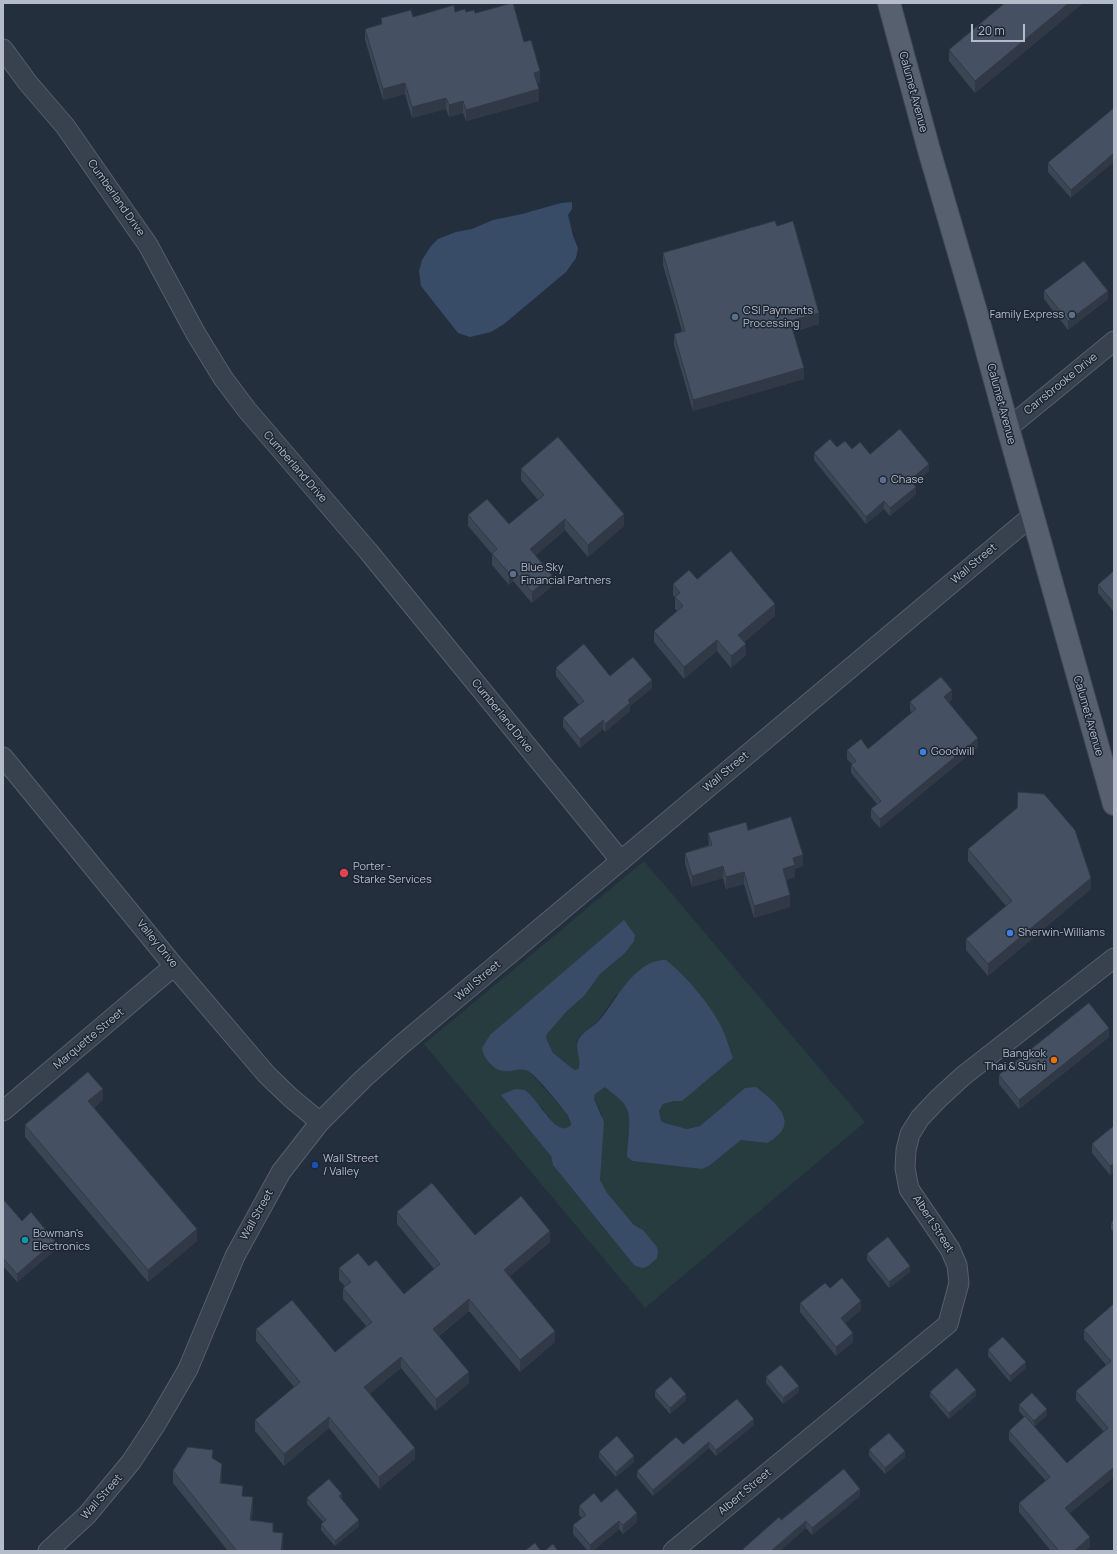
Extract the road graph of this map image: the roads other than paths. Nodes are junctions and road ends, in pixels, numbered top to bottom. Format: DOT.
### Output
graph roads {
  1 [pos="889,3"];
  2 [pos="3,49"];
  3 [pos="1114,341"];
  4 [pos="1008,428"];
  5 [pos="1033,515"];
  6 [pos="3,758"];
  7 [pos="1114,804"];
  8 [pos="621,861"];
  9 [pos="1114,958"];
  10 [pos="174,966"];
  11 [pos="3,1111"];
  12 [pos="320,1122"];
  13 [pos="48,1551"];
  14 [pos="673,1551"];
  1 -- 4 [label="main road, Calumet Avenue"];
  2 -- 8 [label="street, Cumberland Drive"];
  3 -- 4 [label="street, Carrsbrooke Drive"];
  4 -- 5 [label="main road, Calumet Avenue"];
  5 -- 7 [label="main road, Calumet Avenue"];
  5 -- 8 [label="street, Wall Street"];
  6 -- 10 [label="street, Valley Drive"];
  8 -- 12 [label="street, Wall Street"];
  9 -- 14 [label="street, Albert Street"];
  10 -- 11 [label="street, Marquette Street"];
  10 -- 12 [label="street, Valley Drive"];
  12 -- 13 [label="street, Wall Street"];
}
